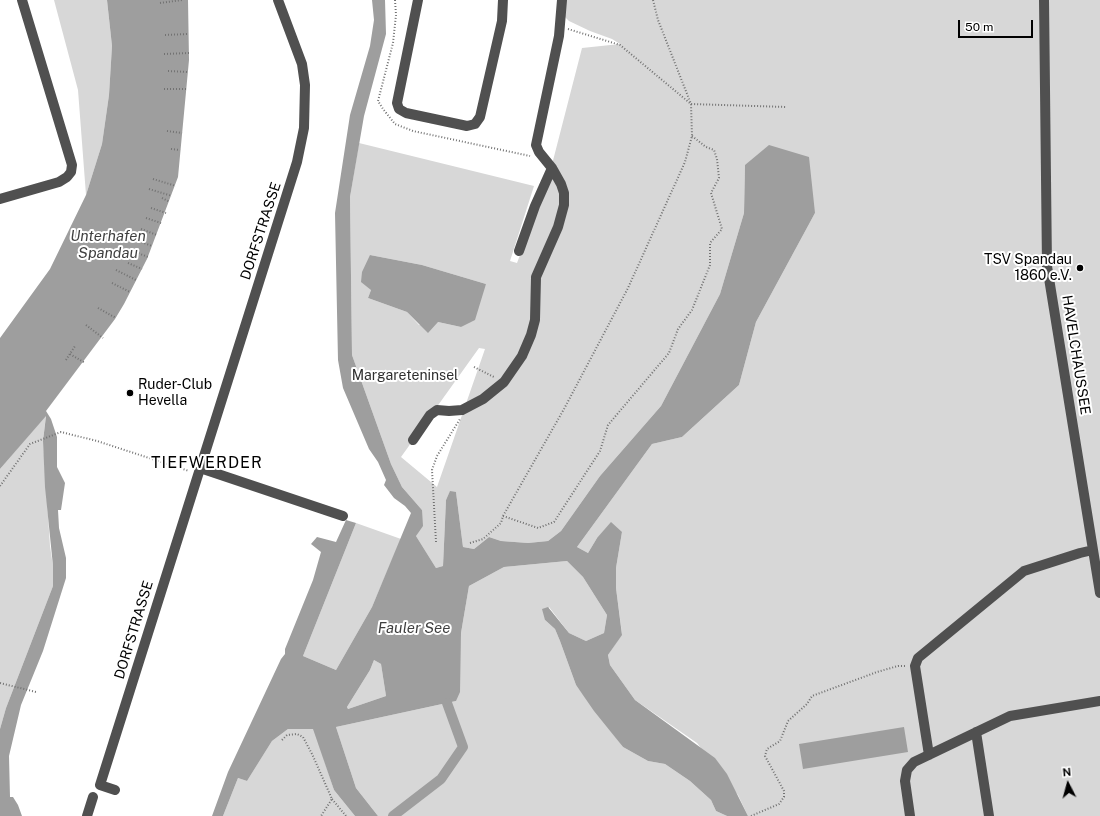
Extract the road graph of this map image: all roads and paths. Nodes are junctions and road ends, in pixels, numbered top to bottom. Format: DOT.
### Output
graph roads {
  1 [pos="22,0"];
  2 [pos="182,0"];
  3 [pos="278,0"];
  4 [pos="395,0"];
  5 [pos="418,0"];
  6 [pos="502,0"];
  7 [pos="562,0"];
  8 [pos="653,0"];
  9 [pos="1044,0"];
  10 [pos="160,3"];
  11 [pos="559,26"];
  12 [pos="188,34"];
  13 [pos="165,35"];
  14 [pos="164,54"];
  15 [pos="189,54"];
  16 [pos="168,71"];
  17 [pos="188,72"];
  18 [pos="164,89"];
  19 [pos="186,89"];
  20 [pos="691,104"];
  21 [pos="787,107"];
  22 [pos="167,131"];
  23 [pos="182,132"];
  24 [pos="692,136"];
  25 [pos="171,149"];
  26 [pos="180,150"];
  27 [pos="543,158"];
  28 [pos="552,168"];
  29 [pos="153,179"];
  30 [pos="176,186"];
  31 [pos="150,189"];
  32 [pos="172,196"];
  33 [pos="162,198"];
  34 [pos="0,199"];
  35 [pos="170,202"];
  36 [pos="151,208"];
  37 [pos="166,213"];
  38 [pos="146,218"];
  39 [pos="161,223"];
  40 [pos="141,229"];
  41 [pos="157,235"];
  42 [pos="136,240"];
  43 [pos="152,246"];
  44 [pos="130,250"];
  45 [pos="519,251"];
  46 [pos="148,257"];
  47 [pos="128,262"];
  48 [pos="142,269"];
  49 [pos="116,270"];
  50 [pos="136,280"];
  51 [pos="112,283"];
  52 [pos="130,292"];
  53 [pos="98,308"];
  54 [pos="116,318"];
  55 [pos="86,325"];
  56 [pos="103,338"];
  57 [pos="75,346"];
  58 [pos="70,354"];
  59 [pos="66,360"];
  60 [pos="84,363"];
  61 [pos="474,367"];
  62 [pos="504,382"];
  63 [pos="466,408"];
  64 [pos="412,440"];
  65 [pos="199,471"];
  66 [pos="0,486"];
  67 [pos="343,516"];
  68 [pos="503,516"];
  69 [pos="436,542"];
  70 [pos="470,543"];
  71 [pos="1093,550"];
  72 [pos="1100,593"];
  73 [pos="915,666"];
  74 [pos="0,683"];
  75 [pos="36,692"];
  76 [pos="1100,701"];
  77 [pos="976,732"];
  78 [pos="282,740"];
  79 [pos="929,755"];
  80 [pos="115,790"];
  81 [pos="93,797"];
  82 [pos="332,799"];
  83 [pos="87,816"];
  84 [pos="321,816"];
  85 [pos="346,816"];
  86 [pos="751,816"];
  87 [pos="910,816"];
  88 [pos="989,816"];
  1 -- 34 [label="street"];
  2 -- 10 [label="path"];
  3 -- 65 [label="street, DORFSTRASSE"];
  4 -- 27 [label="path"];
  5 -- 6 [label="street"];
  7 -- 11 [label="street"];
  8 -- 20 [label="path"];
  9 -- 71 [label="street, HAVELCHAUSSEE"];
  11 -- 20 [label="path"];
  11 -- 27 [label="street"];
  12 -- 13 [label="path"];
  14 -- 15 [label="path"];
  16 -- 17 [label="path"];
  18 -- 19 [label="path"];
  20 -- 21 [label="path"];
  20 -- 24 [label="path"];
  22 -- 23 [label="path"];
  24 -- 68 [label="path"];
  24 -- 68 [label="path"];
  25 -- 26 [label="path"];
  27 -- 28 [label="street"];
  28 -- 45 [label="street"];
  28 -- 62 [label="street"];
  29 -- 30 [label="path"];
  31 -- 32 [label="path"];
  33 -- 35 [label="path"];
  36 -- 37 [label="path"];
  38 -- 39 [label="path"];
  40 -- 41 [label="path"];
  42 -- 43 [label="path"];
  44 -- 46 [label="path"];
  47 -- 48 [label="path"];
  49 -- 50 [label="path"];
  51 -- 52 [label="path"];
  53 -- 54 [label="path"];
  55 -- 56 [label="path"];
  57 -- 58 [label="path"];
  58 -- 59 [label="path"];
  58 -- 60 [label="path"];
  61 -- 62 [label="path"];
  62 -- 63 [label="street"];
  63 -- 64 [label="street"];
  63 -- 69 [label="path"];
  65 -- 66 [label="path"];
  65 -- 67 [label="street"];
  65 -- 80 [label="street, DORFSTRASSE"];
  68 -- 70 [label="path"];
  71 -- 72 [label="street, HAVELCHAUSSEE"];
  71 -- 73 [label="street"];
  73 -- 79 [label="street"];
  73 -- 86 [label="path"];
  74 -- 75 [label="path"];
  76 -- 77 [label="street"];
  77 -- 79 [label="street"];
  77 -- 88 [label="street"];
  78 -- 82 [label="path"];
  79 -- 87 [label="street"];
  81 -- 83 [label="street"];
  82 -- 84 [label="path"];
  82 -- 85 [label="path"];
}
